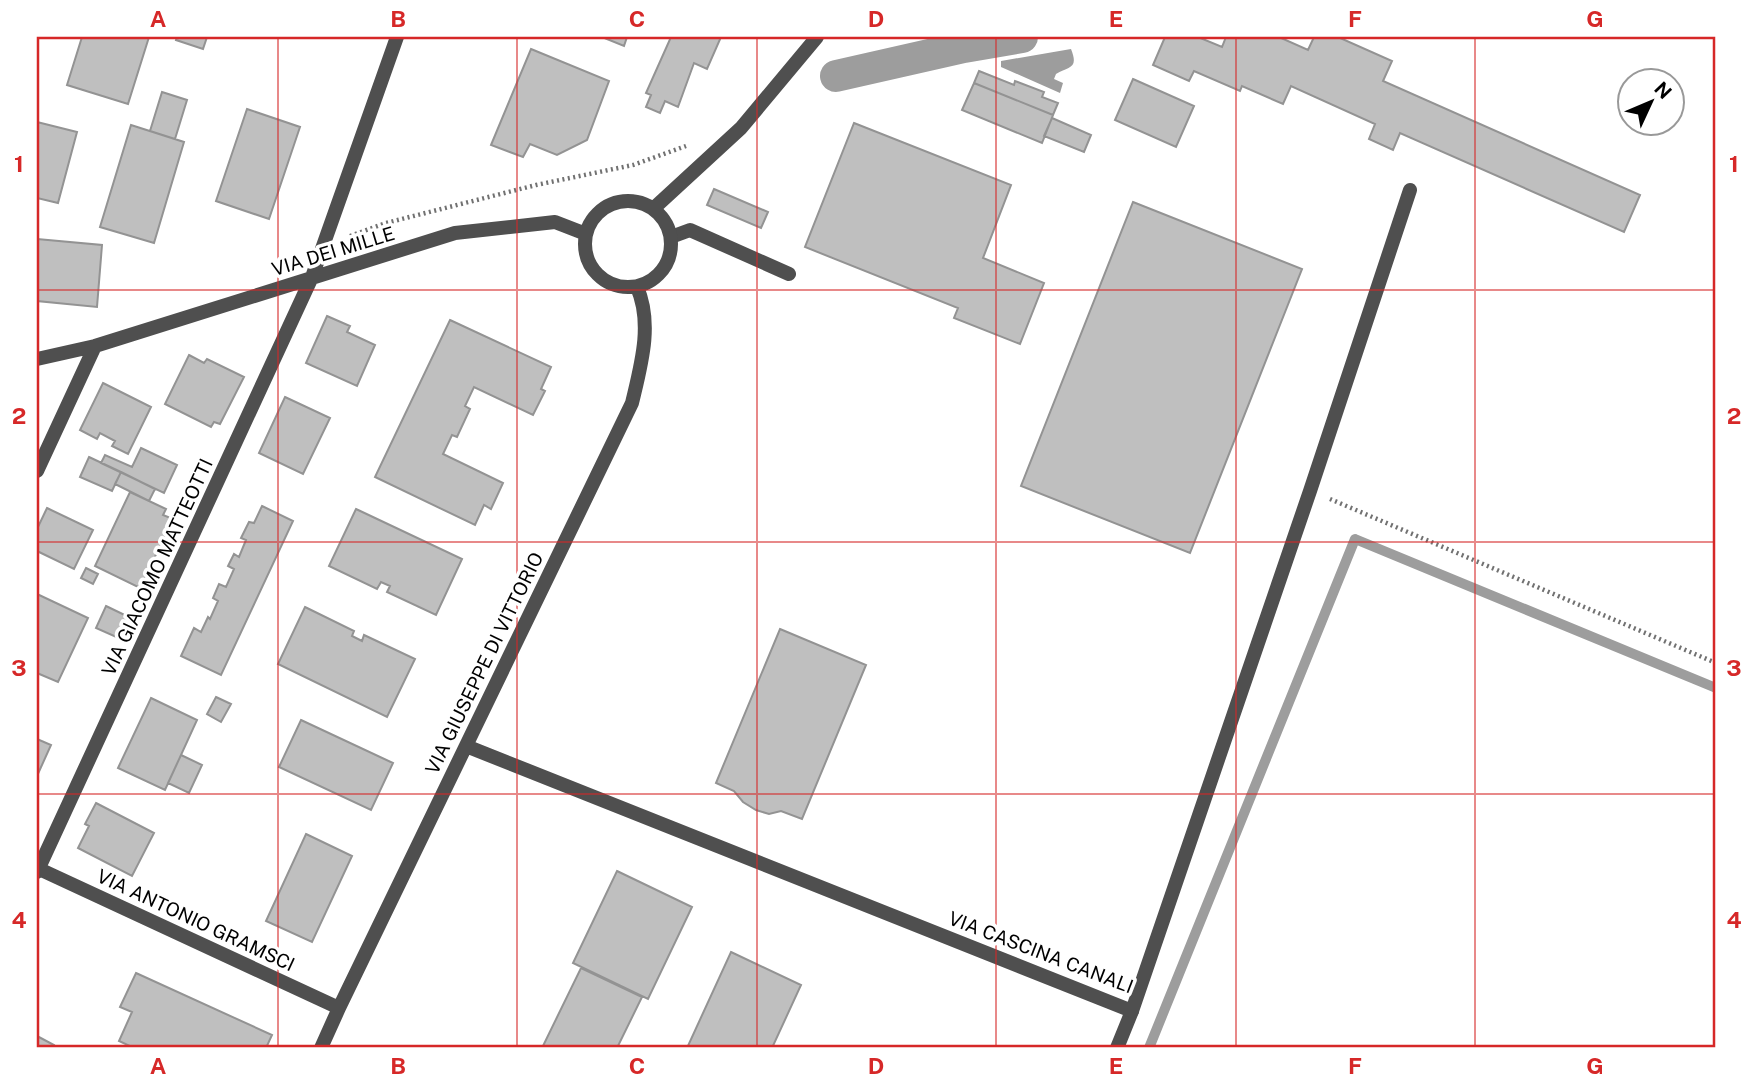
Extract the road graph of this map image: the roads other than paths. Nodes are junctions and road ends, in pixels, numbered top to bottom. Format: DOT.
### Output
graph roads {
  1 [pos="397,37"];
  2 [pos="816,37"];
  3 [pos="1410,190"];
  4 [pos="653,209"];
  5 [pos="586,234"];
  6 [pos="671,237"];
  7 [pos="789,274"];
  8 [pos="313,277"];
  9 [pos="637,287"];
  10 [pos="95,346"];
  11 [pos="37,359"];
  12 [pos="37,471"];
  13 [pos="466,746"];
  14 [pos="37,870"];
  15 [pos="338,1008"];
  16 [pos="1132,1011"];
  17 [pos="321,1048"];
  18 [pos="1117,1048"];
  1 -- 8 [label="street, VIA GIACOMO MATTEOTTI"];
  2 -- 4 [label="street"];
  3 -- 16 [label="street, VIA CASCINA CANALI"];
  4 -- 5 [label="street"];
  4 -- 6 [label="street"];
  5 -- 8 [label="street, VIA DEI MILLE"];
  5 -- 9 [label="street"];
  6 -- 7 [label="street"];
  6 -- 9 [label="street"];
  8 -- 10 [label="street, VIA DEI MILLE"];
  8 -- 14 [label="street, VIA GIACOMO MATTEOTTI"];
  9 -- 13 [label="street, VIA GIUSEPPE DI VITTORIO"];
  10 -- 11 [label="street, VIA DEI MILLE"];
  10 -- 12 [label="street"];
  13 -- 15 [label="street, VIA GIUSEPPE DI VITTORIO"];
  13 -- 16 [label="street, VIA CASCINA CANALI"];
  14 -- 15 [label="street, VIA ANTONIO GRAMSCI"];
  15 -- 17 [label="street, VIA GIUSEPPE DI VITTORIO"];
  16 -- 18 [label="street"];
}
